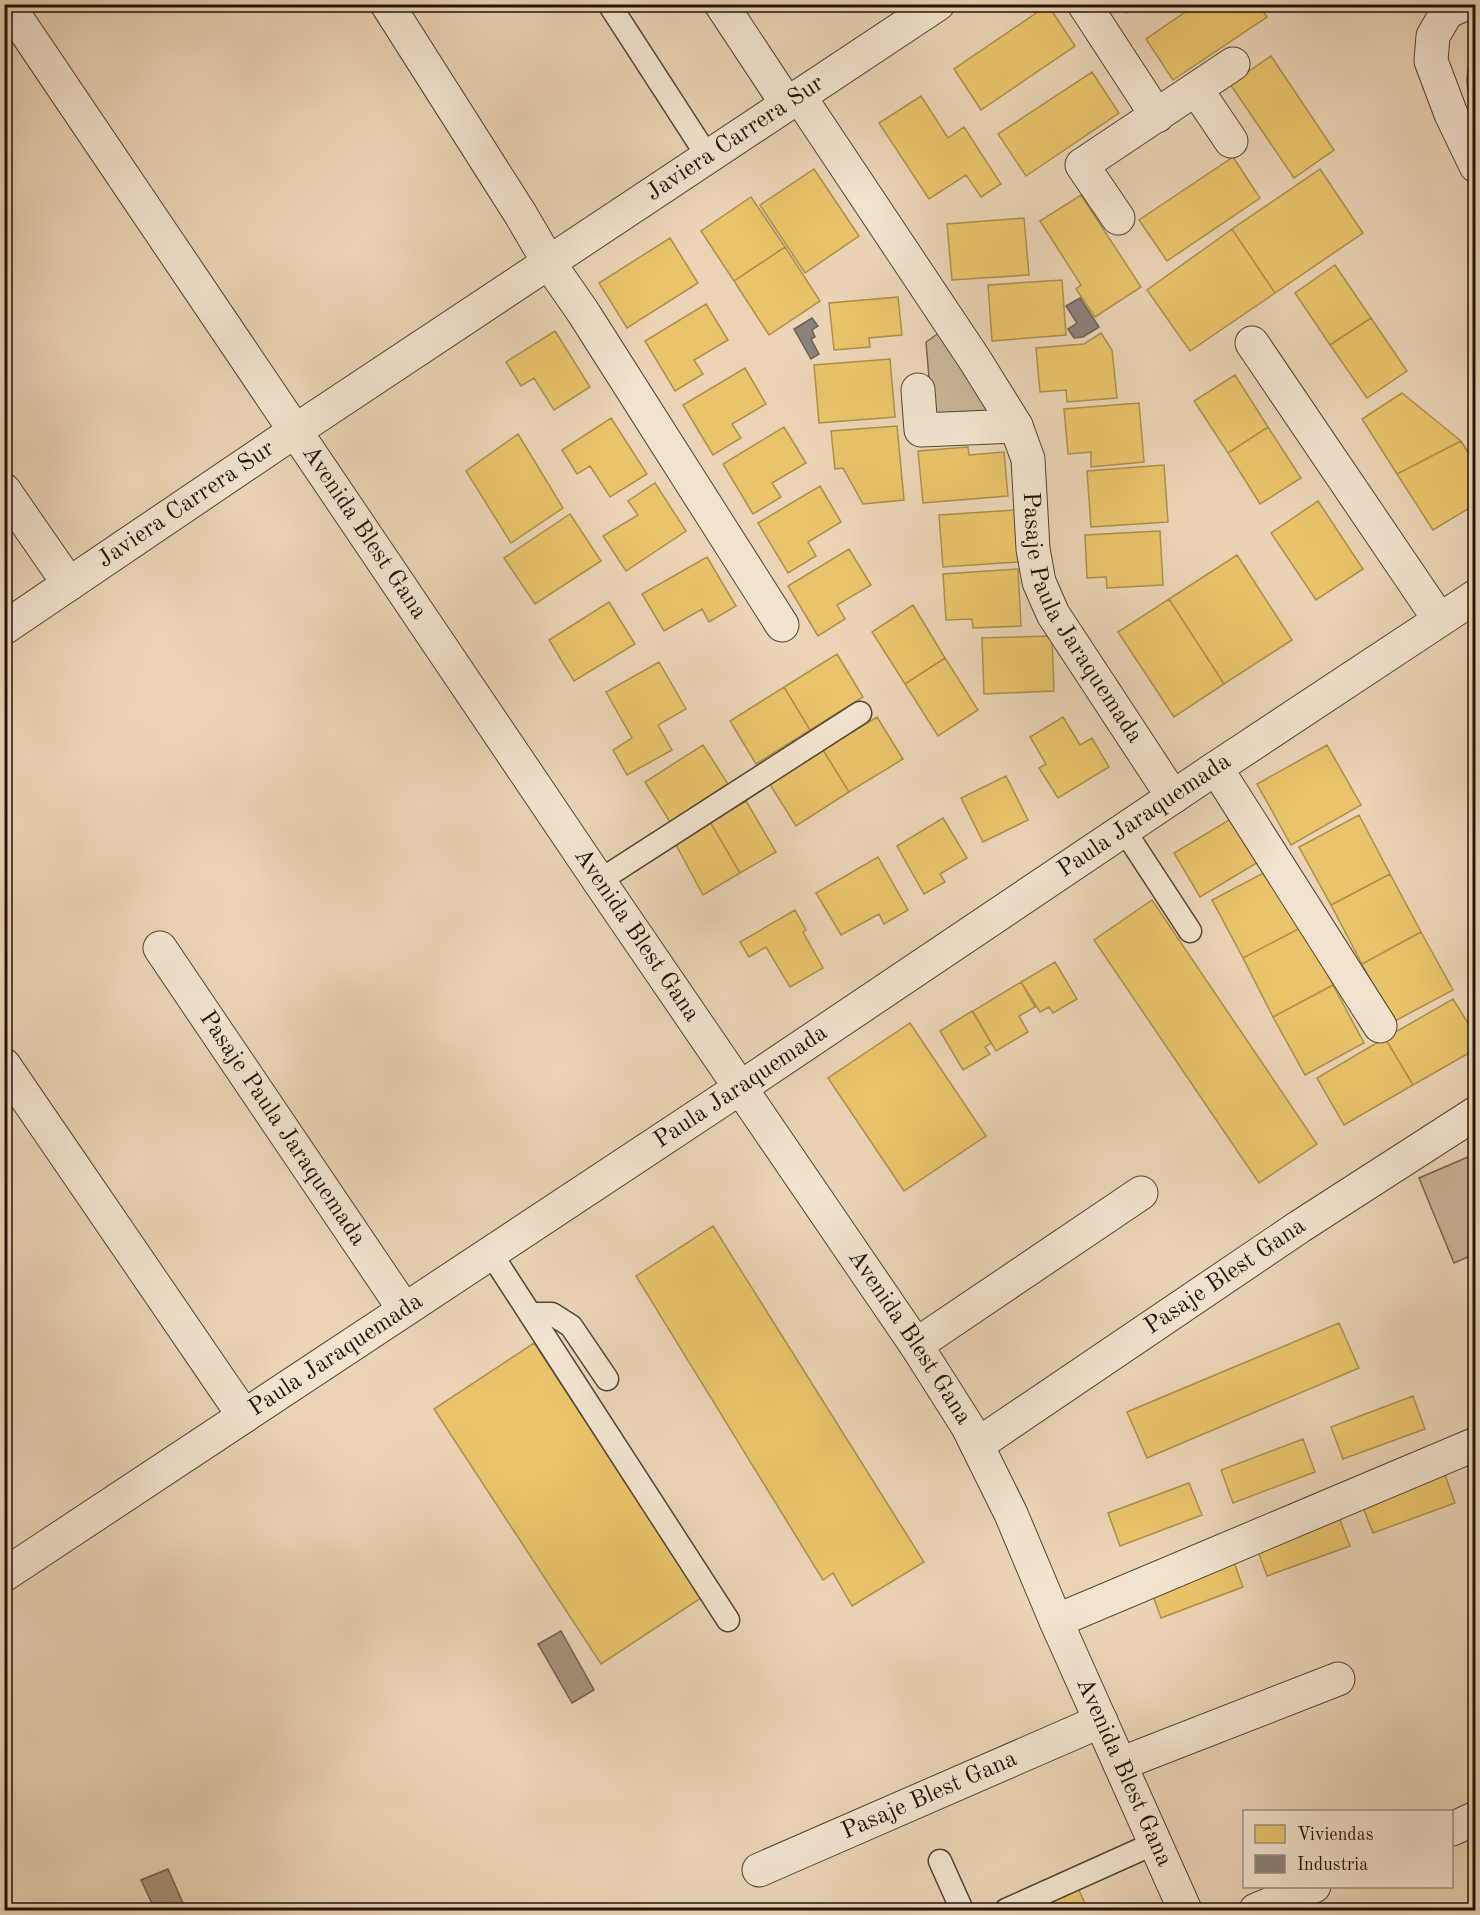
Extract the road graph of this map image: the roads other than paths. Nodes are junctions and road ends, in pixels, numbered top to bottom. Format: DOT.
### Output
graph roads {
  1 [pos="387,4"];
  2 [pos="609,4"];
  3 [pos="721,4"];
  4 [pos="1084,4"];
  5 [pos="1465,4"];
  6 [pos="927,8"];
  7 [pos="9,16"];
  8 [pos="1233,64"];
  9 [pos="1196,89"];
  10 [pos="793,100"];
  11 [pos="1157,116"];
  12 [pos="1231,141"];
  13 [pos="708,157"];
  14 [pos="1476,166"];
  15 [pos="1118,218"];
  16 [pos="549,263"];
  17 [pos="1252,343"];
  18 [pos="918,390"];
  19 [pos="1016,426"];
  20 [pos="295,431"];
  21 [pos="4,490"];
  22 [pos="69,585"];
  23 [pos="1476,596"];
  24 [pos="1439,619"];
  25 [pos="782,625"];
  26 [pos="4,628"];
  27 [pos="860,713"];
  28 [pos="1216,768"];
  29 [pos="1173,797"];
  30 [pos="1125,830"];
  31 [pos="599,881"];
  32 [pos="1190,931"];
  33 [pos="160,948"];
  34 [pos="1380,1026"];
  35 [pos="4,1065"];
  36 [pos="740,1088"];
  37 [pos="1476,1113"];
  38 [pos="1141,1193"];
  39 [pos="490,1252"];
  40 [pos="404,1309"];
  41 [pos="530,1314"];
  42 [pos="916,1345"];
  43 [pos="607,1379"];
  44 [pos="244,1416"];
  45 [pos="977,1444"];
  46 [pos="1476,1444"];
  47 [pos="4,1575"];
  48 [pos="728,1620"];
  49 [pos="1056,1621"];
  50 [pos="1338,1679"];
  51 [pos="1101,1721"];
  52 [pos="1120,1764"];
  53 [pos="1476,1818"];
  54 [pos="1453,1828"];
  55 [pos="1155,1843"];
  56 [pos="940,1861"];
  57 [pos="759,1870"];
  58 [pos="1312,1888"];
  59 [pos="962,1911"];
  60 [pos="1006,1911"];
  61 [pos="1185,1911"];
  62 [pos="1256,1911"];
  1 -- 16 [label="street"];
  2 -- 13 [label="lane"];
  3 -- 10 [label="street, Pasaje Paula Jaraquemada"];
  4 -- 11 [label="street"];
  5 -- 14 [label="street"];
  6 -- 10 [label="street, Javiera Carrera Sur"];
  7 -- 20 [label="street, Avenida Blest Gana"];
  8 -- 9 [label="street"];
  9 -- 11 [label="street"];
  9 -- 12 [label="street"];
  10 -- 13 [label="street, Javiera Carrera Sur"];
  10 -- 19 [label="street, Pasaje Paula Jaraquemada"];
  11 -- 15 [label="street"];
  13 -- 16 [label="street, Javiera Carrera Sur"];
  16 -- 20 [label="street, Javiera Carrera Sur"];
  16 -- 25 [label="street"];
  17 -- 24 [label="street"];
  18 -- 19 [label="street"];
  19 -- 29 [label="street, Pasaje Paula Jaraquemada"];
  20 -- 22 [label="street, Javiera Carrera Sur"];
  20 -- 31 [label="street, Avenida Blest Gana"];
  21 -- 22 [label="street"];
  22 -- 26 [label="street, Javiera Carrera Sur"];
  23 -- 24 [label="street, Paula Jaraquemada"];
  24 -- 28 [label="street, Paula Jaraquemada"];
  27 -- 31 [label="lane"];
  28 -- 29 [label="street, Paula Jaraquemada"];
  28 -- 34 [label="street"];
  29 -- 30 [label="street, Paula Jaraquemada"];
  30 -- 32 [label="lane"];
  30 -- 36 [label="street, Paula Jaraquemada"];
  31 -- 36 [label="street, Avenida Blest Gana"];
  33 -- 40 [label="street, Pasaje Paula Jaraquemada"];
  35 -- 44 [label="street"];
  36 -- 39 [label="street, Paula Jaraquemada"];
  36 -- 42 [label="street, Avenida Blest Gana"];
  37 -- 45 [label="street, Pasaje Blest Gana"];
  38 -- 42 [label="street"];
  39 -- 40 [label="street, Paula Jaraquemada"];
  39 -- 41 [label="lane"];
  40 -- 44 [label="street, Paula Jaraquemada"];
  41 -- 43 [label="lane"];
  41 -- 48 [label="lane"];
  42 -- 45 [label="street, Avenida Blest Gana"];
  44 -- 47 [label="street, Paula Jaraquemada"];
  45 -- 49 [label="street, Avenida Blest Gana"];
  46 -- 49 [label="street"];
  49 -- 51 [label="street, Avenida Blest Gana"];
  50 -- 52 [label="street"];
  51 -- 52 [label="street, Avenida Blest Gana"];
  51 -- 57 [label="street, Pasaje Blest Gana"];
  52 -- 55 [label="street, Avenida Blest Gana"];
  53 -- 54 [label="street"];
  55 -- 60 [label="lane"];
  55 -- 61 [label="street, Avenida Blest Gana"];
  56 -- 59 [label="lane"];
  58 -- 62 [label="street"];
}
